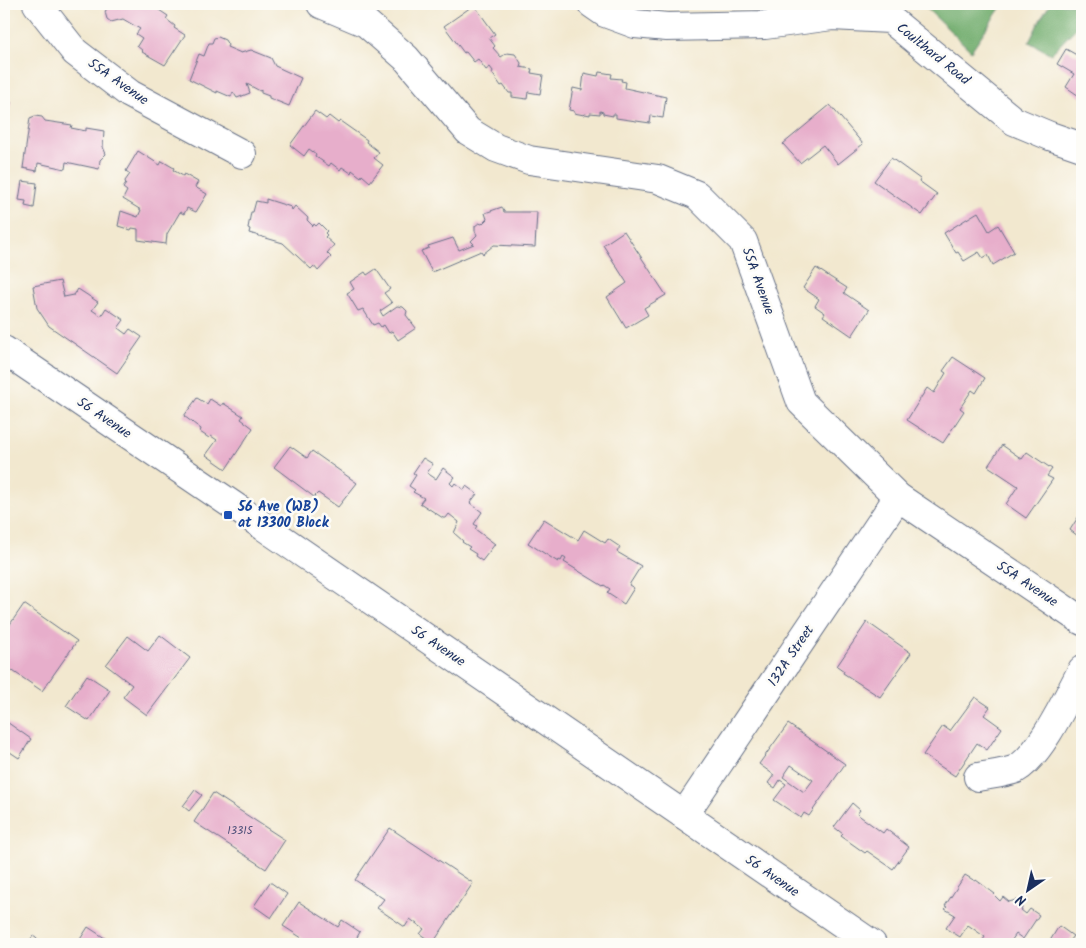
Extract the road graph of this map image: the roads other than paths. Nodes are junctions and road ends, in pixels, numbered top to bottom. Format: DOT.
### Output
graph roads {
  1 [pos="37,4"];
  2 [pos="320,4"];
  3 [pos="592,4"];
  4 [pos="1082,147"];
  5 [pos="242,154"];
  6 [pos="4,350"];
  7 [pos="898,497"];
  8 [pos="1082,620"];
  9 [pos="1082,670"];
  10 [pos="978,777"];
  11 [pos="684,815"];
  12 [pos="872,944"];
  1 -- 5 [label="street, 55A Avenue"];
  2 -- 7 [label="street, 55A Avenue"];
  3 -- 4 [label="street, Coulthard Road"];
  6 -- 11 [label="street, 56 Avenue"];
  7 -- 8 [label="street, 55A Avenue"];
  7 -- 11 [label="street, 132A Street"];
  9 -- 10 [label="street"];
  11 -- 12 [label="street, 56 Avenue"];
}
